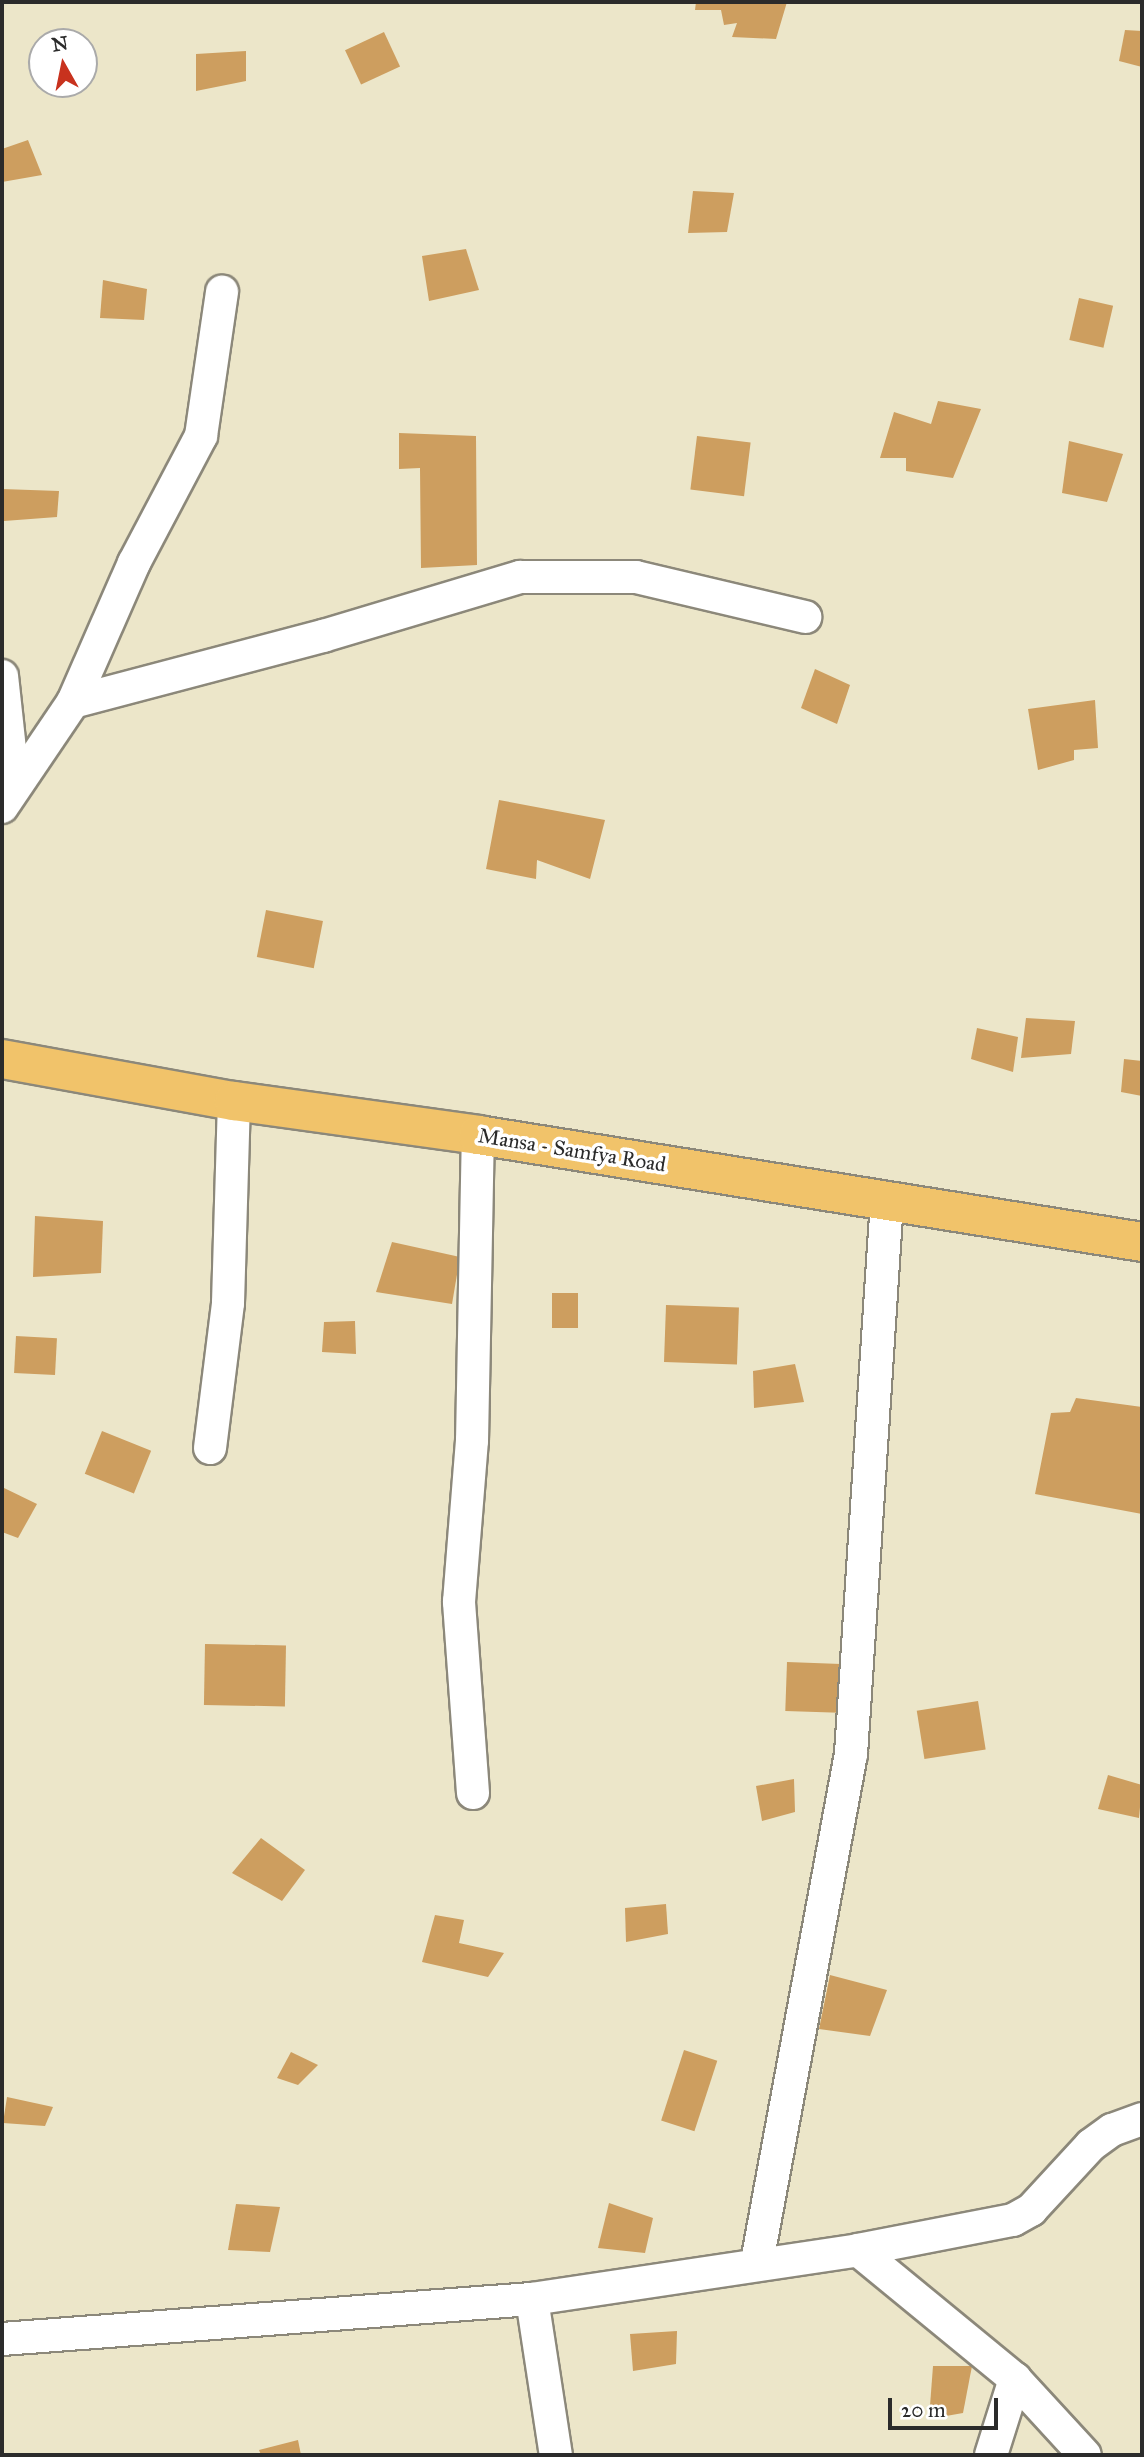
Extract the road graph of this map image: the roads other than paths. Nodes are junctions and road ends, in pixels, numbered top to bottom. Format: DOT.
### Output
graph roads {
  1 [pos="222,292"];
  2 [pos="805,617"];
  3 [pos="2,676"];
  4 [pos="73,702"];
  5 [pos="8,797"];
  6 [pos="2,1059"];
  7 [pos="234,1101"];
  8 [pos="478,1135"];
  9 [pos="887,1200"];
  10 [pos="1142,1242"];
  11 [pos="210,1448"];
  12 [pos="473,1793"];
  13 [pos="1142,2119"];
  14 [pos="858,2250"];
  15 [pos="757,2262"];
  16 [pos="532,2299"];
  17 [pos="2,2339"];
  18 [pos="1015,2379"];
  19 [pos="556,2455"];
  20 [pos="991,2455"];
  21 [pos="1085,2455"];
  1 -- 4 [label="street"];
  2 -- 4 [label="street"];
  3 -- 5 [label="street"];
  4 -- 5 [label="street"];
  6 -- 7 [label="main road, Mansa - Samfya Road"];
  7 -- 8 [label="main road, Mansa - Samfya Road"];
  7 -- 11 [label="street"];
  8 -- 9 [label="main road, Mansa - Samfya Road"];
  8 -- 12 [label="street"];
  9 -- 10 [label="main road, Mansa - Samfya Road"];
  9 -- 15 [label="street"];
  13 -- 14 [label="street"];
  14 -- 15 [label="street"];
  14 -- 18 [label="street"];
  15 -- 16 [label="street"];
  16 -- 17 [label="street"];
  16 -- 19 [label="street"];
  18 -- 20 [label="street"];
  18 -- 21 [label="street"];
}
